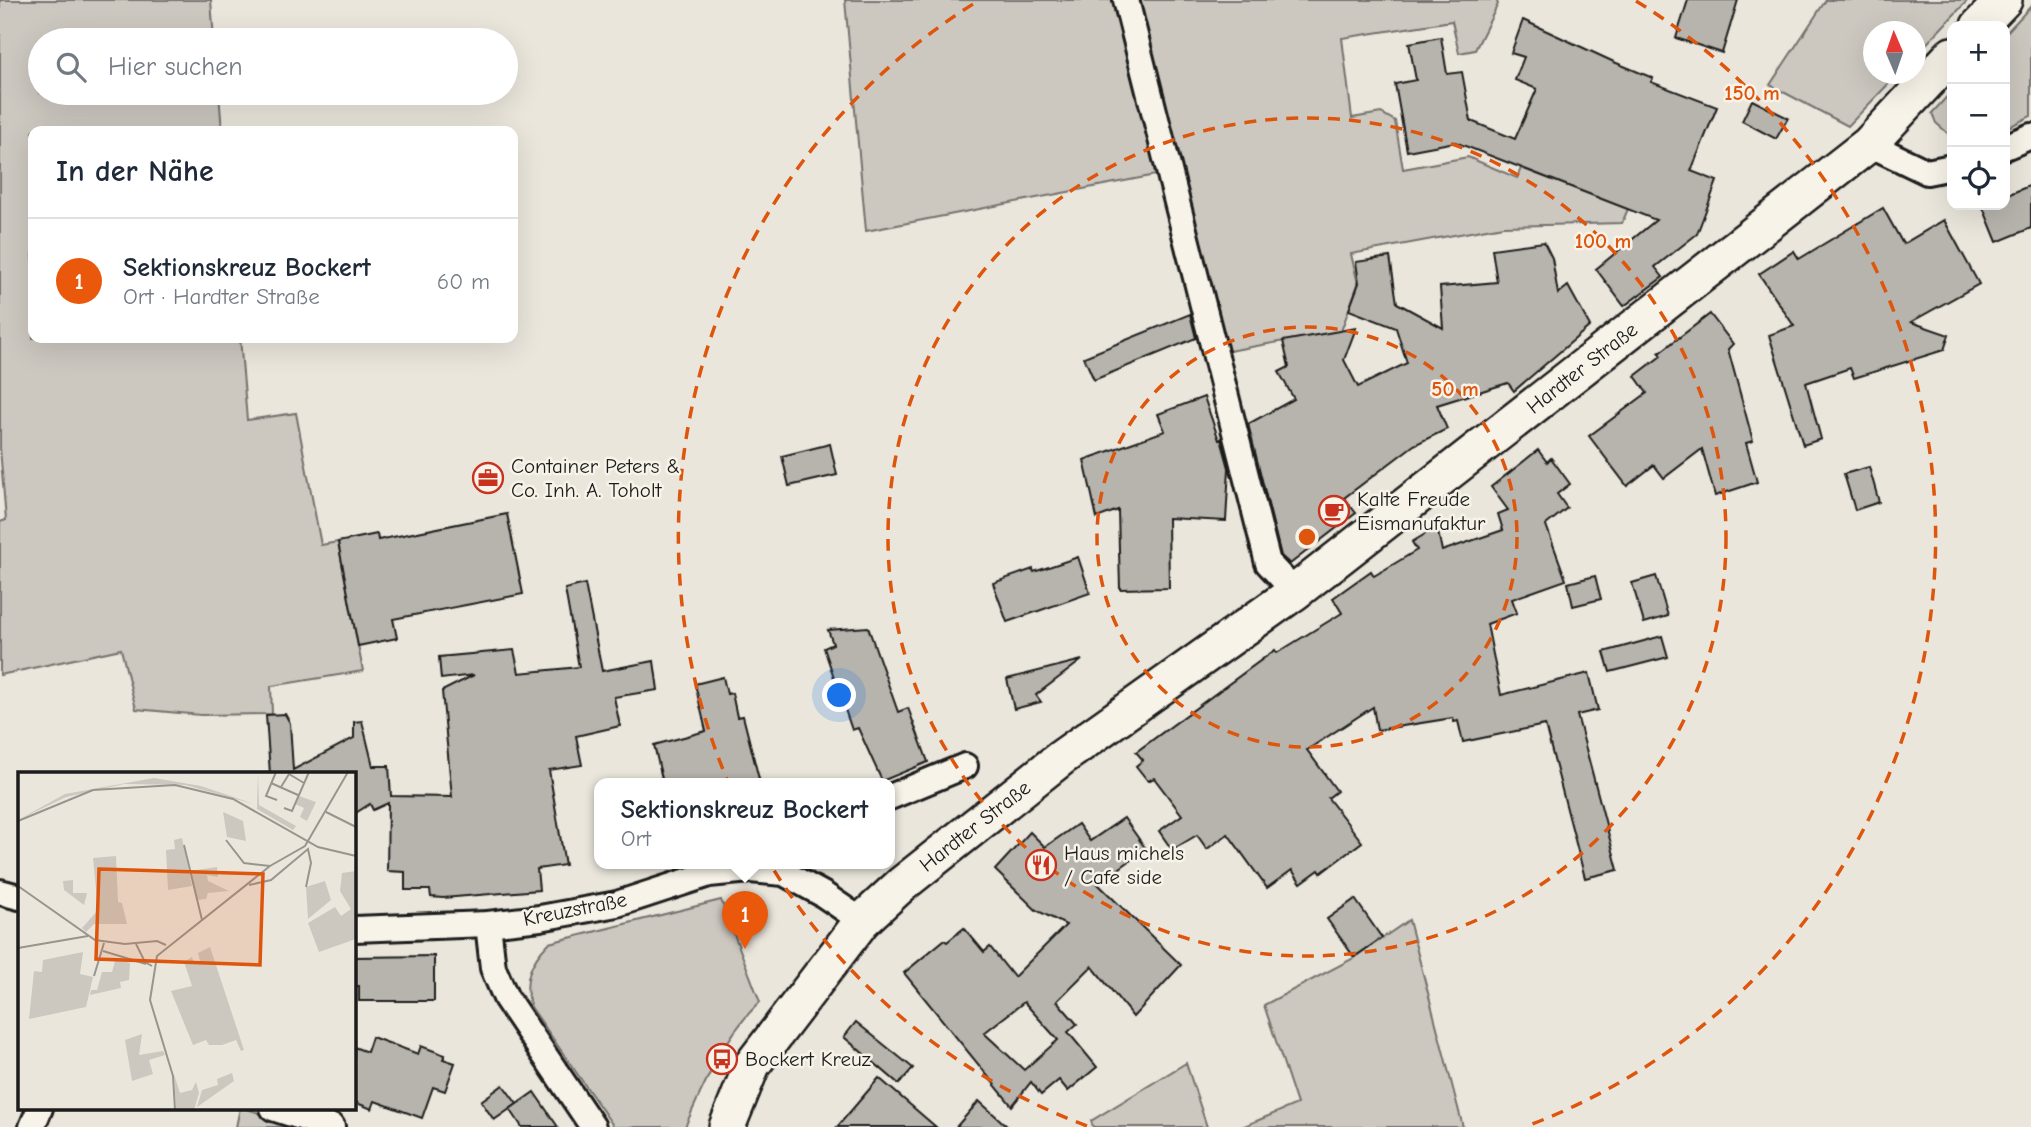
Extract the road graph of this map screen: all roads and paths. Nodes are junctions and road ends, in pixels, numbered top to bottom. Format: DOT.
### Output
graph roads {
  1 [pos="1126,0"];
  2 [pos="2004,0"];
  3 [pos="1984,21"];
  4 [pos="1947,60"];
  5 [pos="2031,136"];
  6 [pos="1869,144"];
  7 [pos="2010,145"];
  8 [pos="1947,168"];
  9 [pos="1295,592"];
  10 [pos="965,766"];
  11 [pos="895,795"];
  12 [pos="768,869"];
  13 [pos="788,869"];
  14 [pos="0,892"];
  15 [pos="18,897"];
  16 [pos="862,921"];
  17 [pos="488,923"];
  18 [pos="355,929"];
  19 [pos="39,1110"];
  20 [pos="279,1110"];
  21 [pos="32,1127"];
  22 [pos="332,1127"];
  23 [pos="593,1127"];
  24 [pos="727,1127"];
  1 -- 9 [label="street"];
  2 -- 3 [label="main road"];
  4 -- 6 [label="main road, Hardter Straße"];
  5 -- 7 [label="street"];
  6 -- 8 [label="street"];
  6 -- 9 [label="main road, Hardter Straße"];
  9 -- 16 [label="main road, Hardter Straße"];
  10 -- 11 [label="street"];
  12 -- 17 [label="street, Kreuzstraße"];
  13 -- 16 [label="street, Kreuzstraße"];
  14 -- 15 [label="street"];
  16 -- 24 [label="main road, Hardter Straße"];
  17 -- 18 [label="street, Kreuzstraße"];
  17 -- 23 [label="street"];
  19 -- 21 [label="street"];
  20 -- 22 [label="street"];
}
